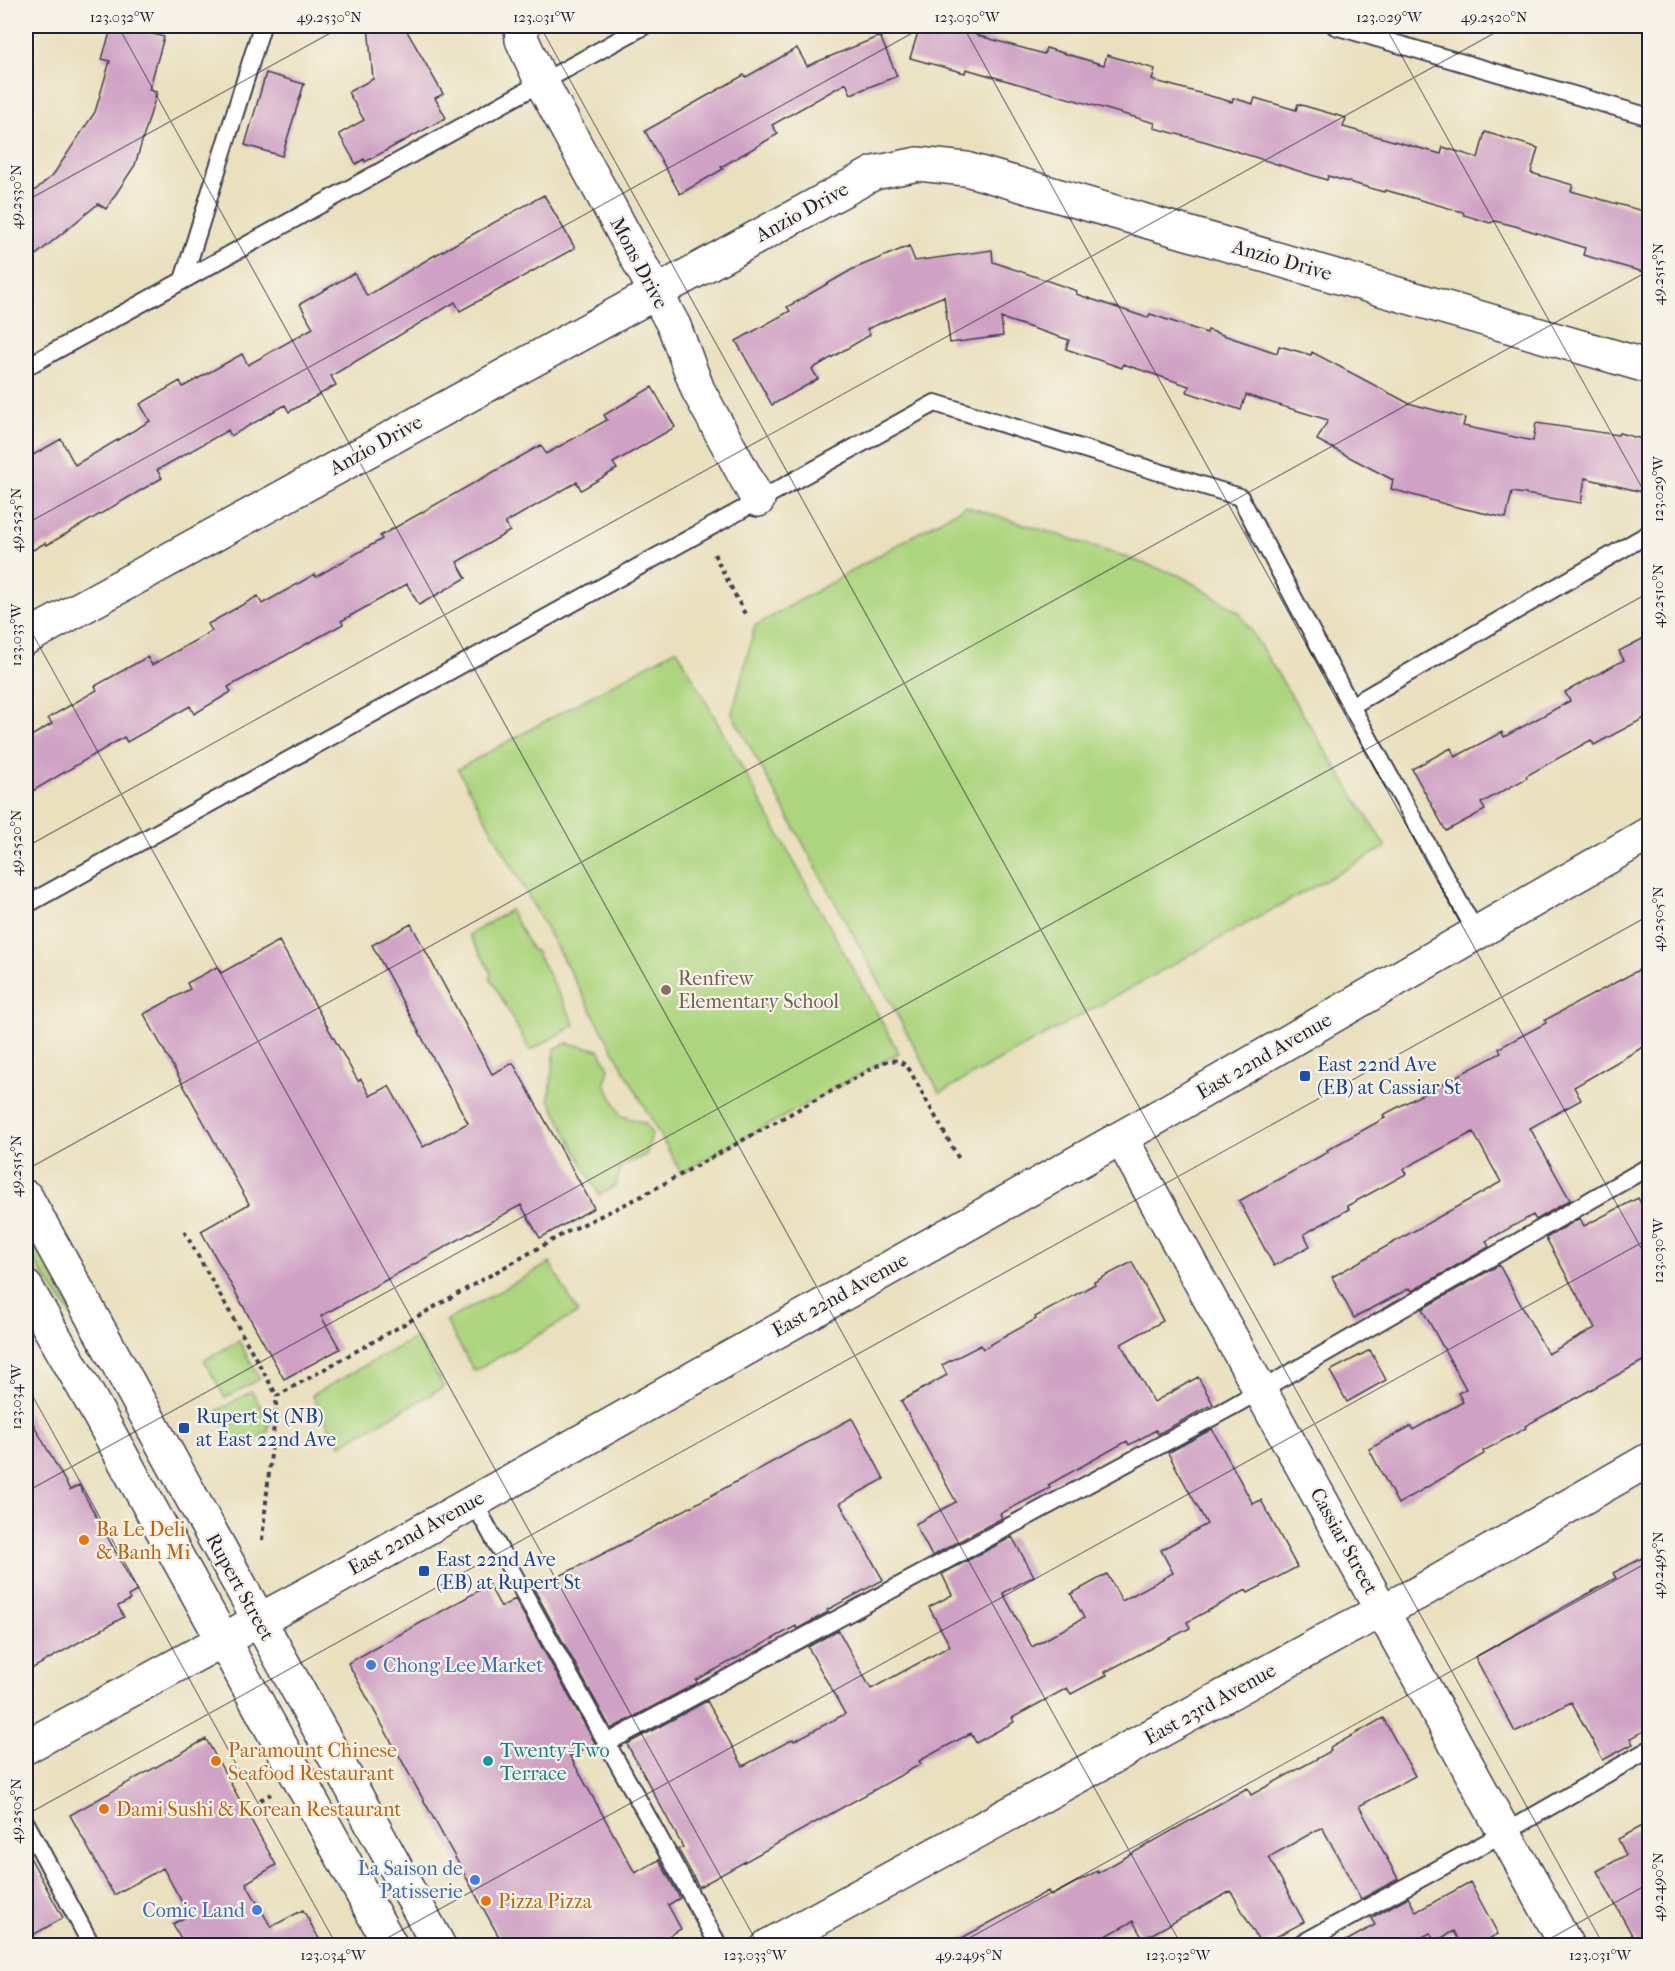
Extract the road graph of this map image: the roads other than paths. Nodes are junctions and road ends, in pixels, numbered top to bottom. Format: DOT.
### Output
graph roads {
  1 [pos="262,26"];
  2 [pos="521,26"];
  3 [pos="644,26"];
  4 [pos="1335,26"];
  5 [pos="542,83"];
  6 [pos="1650,117"];
  7 [pos="183,280"];
  8 [pos="655,292"];
  9 [pos="26,367"];
  10 [pos="1650,367"];
  11 [pos="758,500"];
  12 [pos="1650,533"];
  13 [pos="26,638"];
  14 [pos="1351,706"];
  15 [pos="1650,833"];
  16 [pos="26,905"];
  17 [pos="1477,934"];
  18 [pos="1121,1138"];
  19 [pos="1650,1166"];
  20 [pos="26,1197"];
  21 [pos="26,1287"];
  22 [pos="1262,1389"];
  23 [pos="1650,1459"];
  24 [pos="473,1501"];
  25 [pos="1382,1611"];
  26 [pos="259,1620"];
  27 [pos="223,1640"];
  28 [pos="607,1743"];
  29 [pos="26,1747"];
  30 [pos="1650,1749"];
  31 [pos="26,1823"];
  32 [pos="1504,1833"];
  33 [pos="92,1946"];
  34 [pos="391,1946"];
  35 [pos="439,1946"];
  36 [pos="719,1946"];
  37 [pos="768,1946"];
  38 [pos="1297,1946"];
  39 [pos="1567,1946"];
  1 -- 7 [label="lane"];
  2 -- 5 [label="street, Mons Drive"];
  3 -- 5 [label="lane"];
  4 -- 6 [label="lane"];
  5 -- 7 [label="lane"];
  5 -- 8 [label="street, Mons Drive"];
  7 -- 9 [label="lane"];
  8 -- 10 [label="street, Anzio Drive"];
  8 -- 11 [label="street, Mons Drive"];
  8 -- 13 [label="street, Anzio Drive"];
  11 -- 14 [label="lane"];
  11 -- 16 [label="lane"];
  12 -- 14 [label="lane"];
  14 -- 17 [label="lane"];
  15 -- 17 [label="street, East 22nd Avenue"];
  17 -- 18 [label="street, East 22nd Avenue"];
  18 -- 22 [label="street, Cassiar Street"];
  18 -- 24 [label="street, East 22nd Avenue"];
  19 -- 22 [label="lane"];
  20 -- 26 [label="street, Rupert Street"];
  21 -- 27 [label="street, Rupert Street"];
  22 -- 25 [label="street, Cassiar Street"];
  22 -- 28 [label="lane"];
  23 -- 25 [label="street, East 23rd Avenue"];
  24 -- 26 [label="street, East 22nd Avenue"];
  24 -- 28 [label="lane"];
  25 -- 32 [label="street, Cassiar Street"];
  25 -- 37 [label="street, East 23rd Avenue"];
  26 -- 27 [label="street, East 22nd Avenue"];
  26 -- 35 [label="street, Rupert Street"];
  27 -- 29 [label="street, East 22nd Avenue"];
  27 -- 34 [label="street, Rupert Street"];
  28 -- 36 [label="lane"];
  30 -- 32 [label="lane"];
  31 -- 33 [label="lane"];
  32 -- 38 [label="lane"];
  32 -- 39 [label="street, Cassiar Street"];
}
